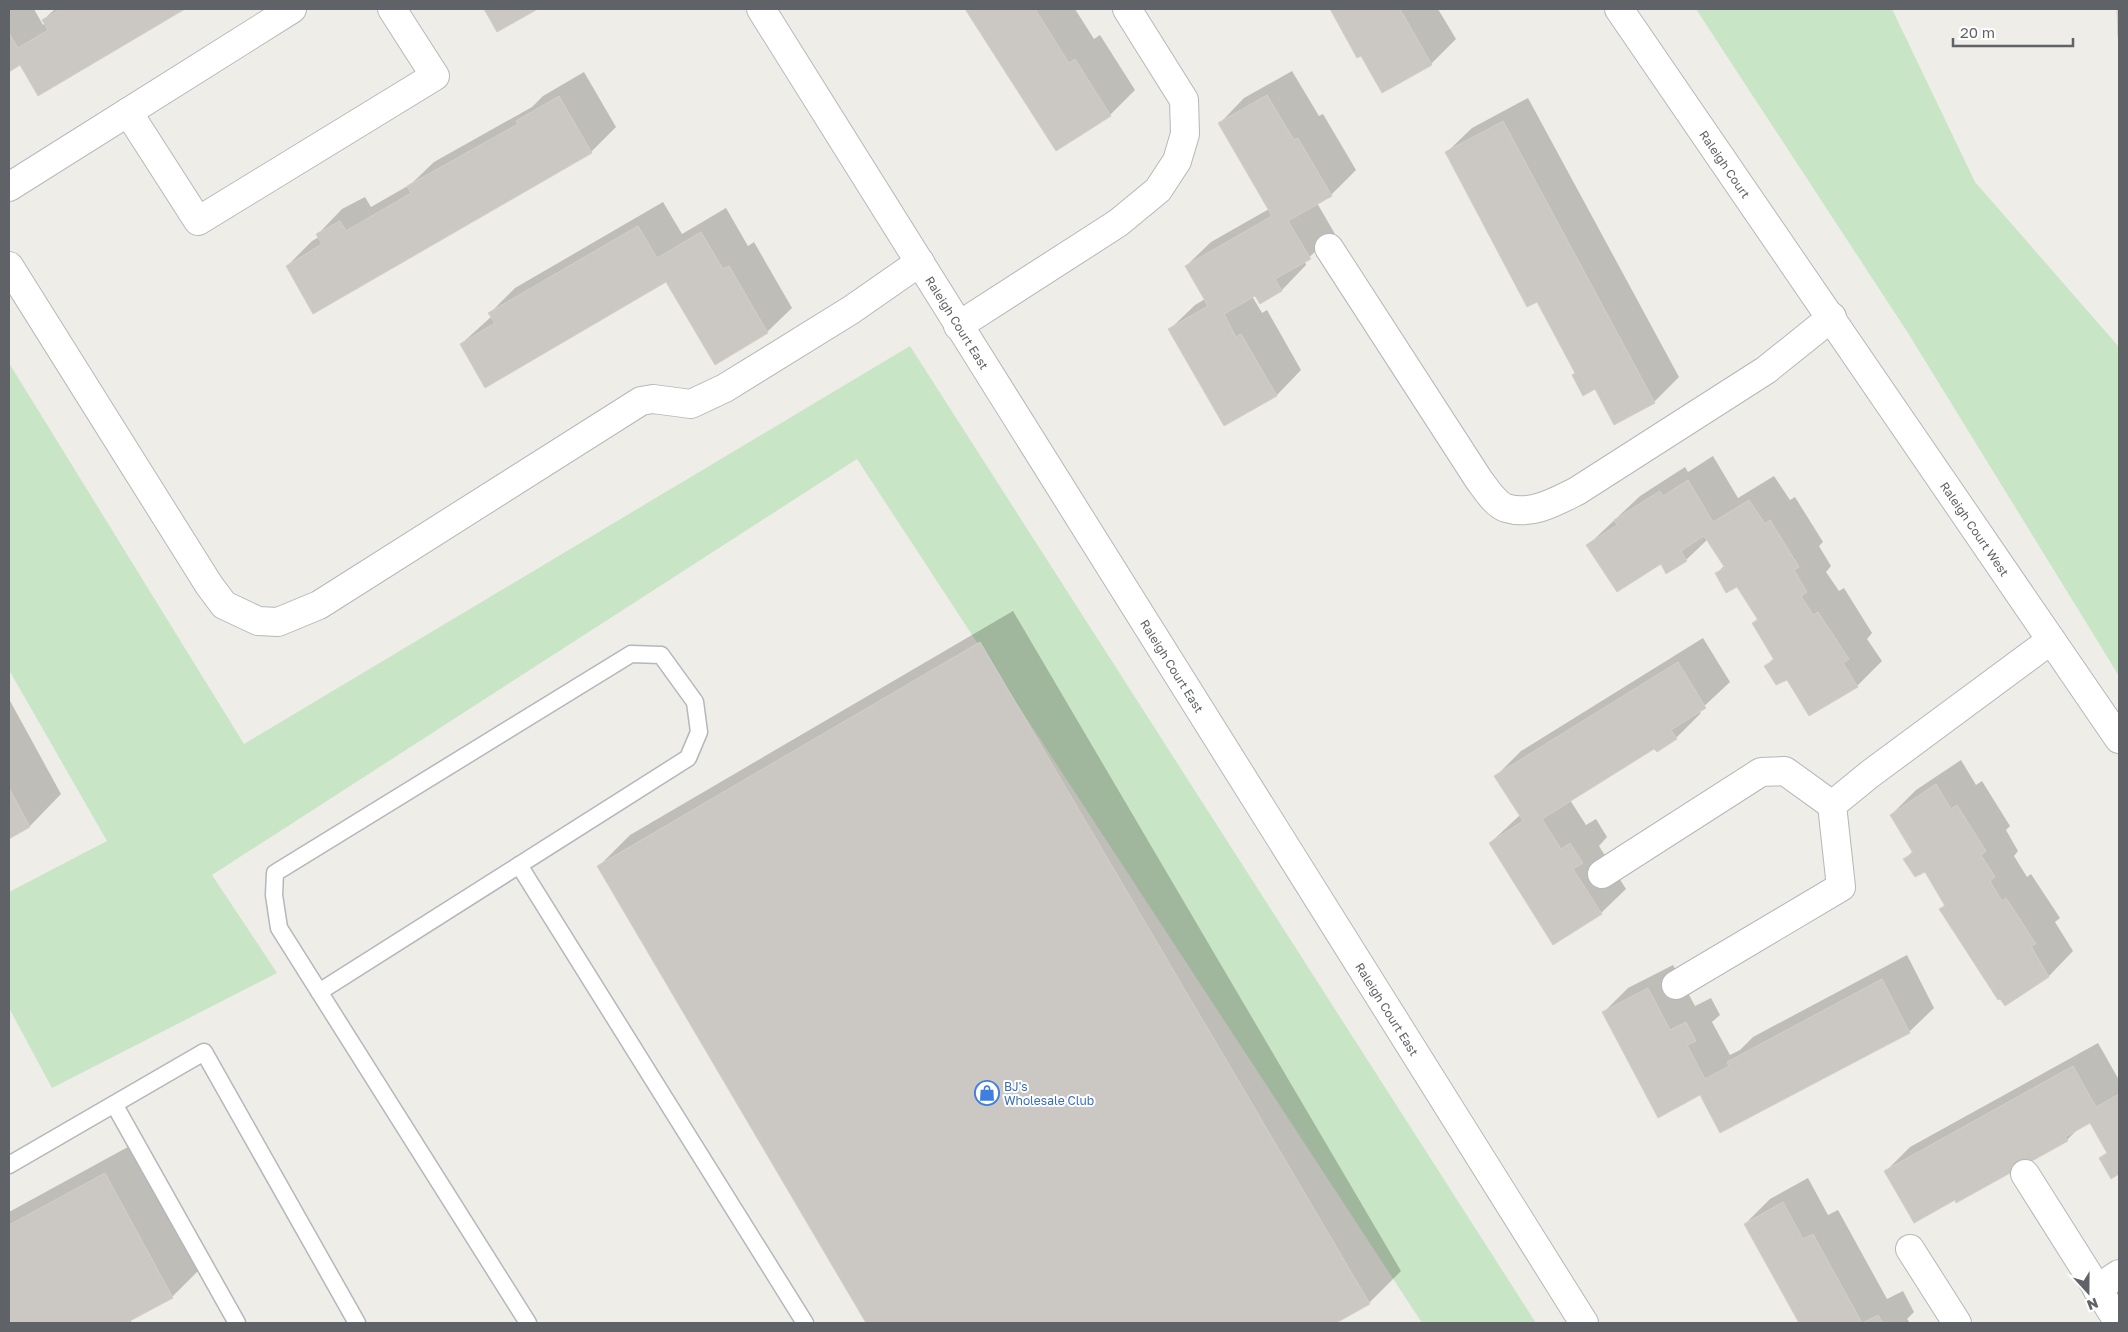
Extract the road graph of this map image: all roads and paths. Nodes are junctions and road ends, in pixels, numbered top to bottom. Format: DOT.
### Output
graph roads {
  1 [pos="292,9"];
  2 [pos="392,9"];
  3 [pos="761,9"];
  4 [pos="1127,9"];
  5 [pos="1619,9"];
  6 [pos="128,112"];
  7 [pos="9,187"];
  8 [pos="1329,248"];
  9 [pos="920,262"];
  10 [pos="9,266"];
  11 [pos="1832,317"];
  12 [pos="958,326"];
  13 [pos="2051,640"];
  14 [pos="2119,739"];
  15 [pos="1832,805"];
  16 [pos="518,865"];
  17 [pos="1602,874"];
  18 [pos="1676,985"];
  19 [pos="319,992"];
  20 [pos="114,1104"];
  21 [pos="9,1165"];
  22 [pos="2025,1174"];
  23 [pos="1910,1249"];
  24 [pos="2108,1282"];
  25 [pos="237,1323"];
  26 [pos="357,1323"];
  27 [pos="528,1323"];
  28 [pos="805,1323"];
  29 [pos="1584,1323"];
  30 [pos="1957,1323"];
  31 [pos="2119,1323"];
  1 -- 6 [label="street"];
  2 -- 6 [label="street"];
  3 -- 9 [label="street, Raleigh Court East"];
  4 -- 12 [label="street"];
  5 -- 11 [label="street, Raleigh Court"];
  6 -- 7 [label="street"];
  8 -- 11 [label="street"];
  9 -- 10 [label="street"];
  9 -- 12 [label="street, Raleigh Court East"];
  11 -- 13 [label="street, Raleigh Court West"];
  12 -- 29 [label="street, Raleigh Court East"];
  13 -- 14 [label="street, Raleigh Court West"];
  13 -- 15 [label="street"];
  15 -- 17 [label="street"];
  15 -- 18 [label="street"];
  16 -- 19 [label="lane"];
  16 -- 19 [label="lane"];
  16 -- 28 [label="lane"];
  19 -- 27 [label="lane"];
  20 -- 21 [label="lane"];
  20 -- 25 [label="lane"];
  20 -- 26 [label="lane"];
  22 -- 24 [label="street"];
  23 -- 30 [label="street"];
  24 -- 31 [label="street"];
}
